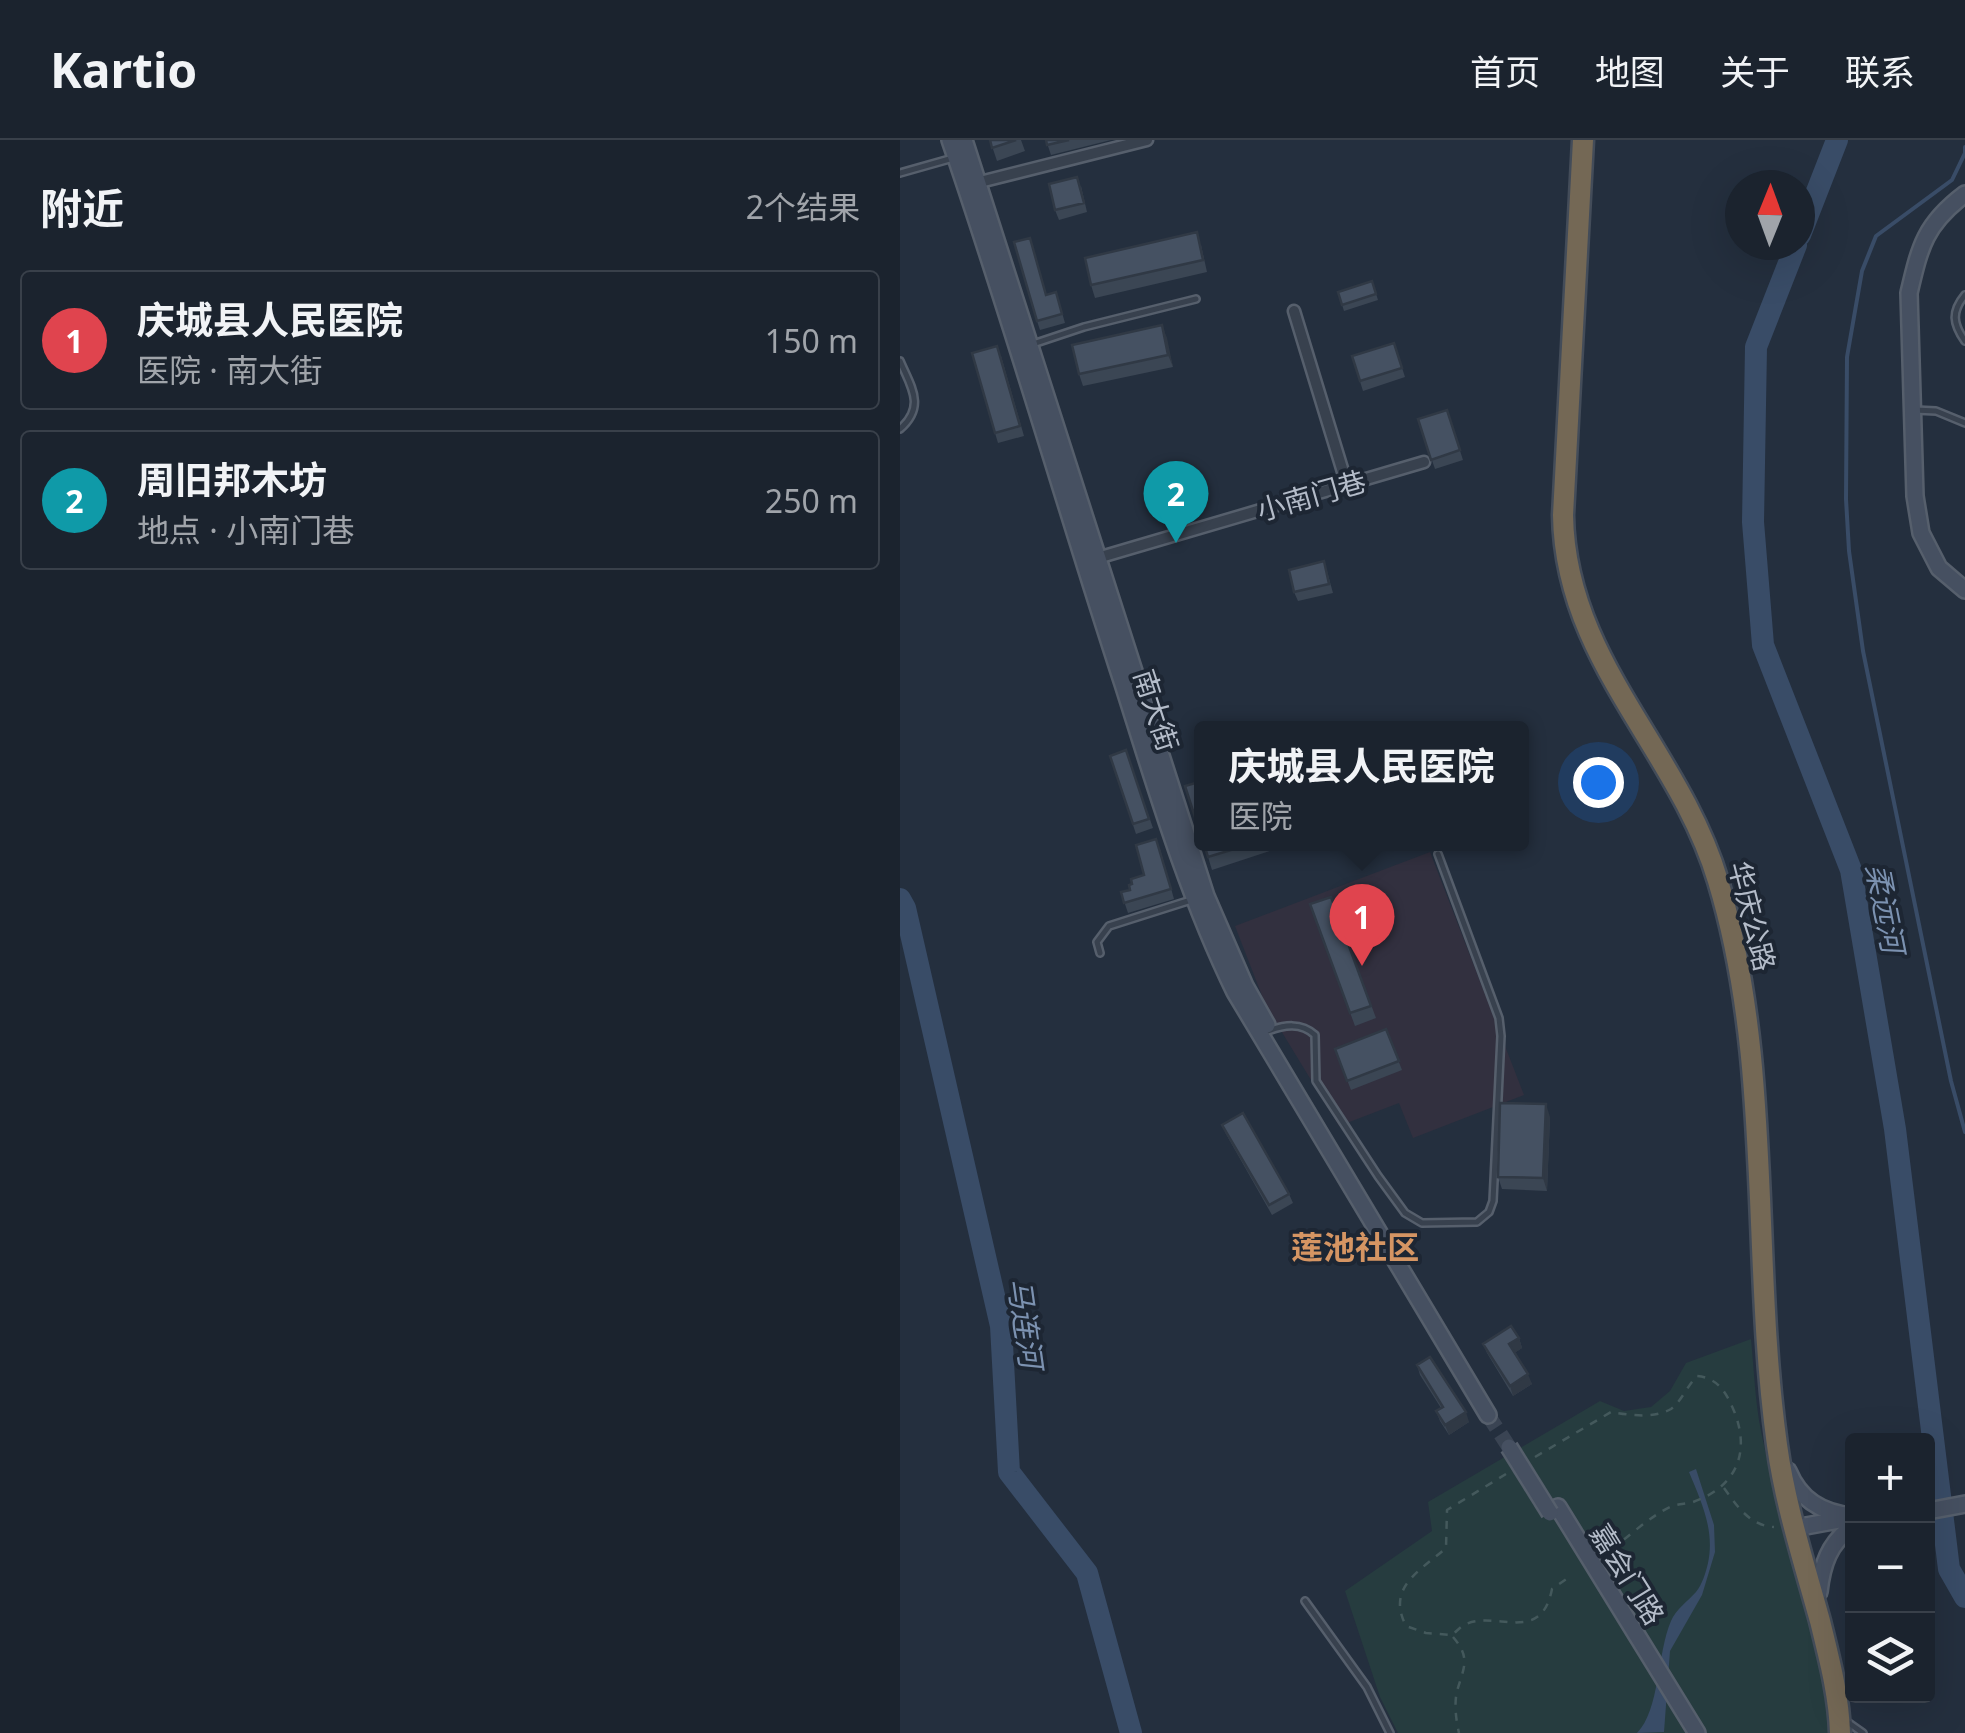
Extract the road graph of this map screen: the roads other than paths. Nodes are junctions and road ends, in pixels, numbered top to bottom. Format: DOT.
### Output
graph roads {
  1 [pos="950,140"];
  2 [pos="964,140"];
  3 [pos="1147,140"];
  4 [pos="1586,140"];
  5 [pos="956,157"];
  6 [pos="900,172"];
  7 [pos="972,185"];
  8 [pos="1965,194"];
  9 [pos="1965,295"];
  10 [pos="1196,298"];
  11 [pos="1294,311"];
  12 [pos="1965,341"];
  13 [pos="1024,347"];
  14 [pos="900,361"];
  15 [pos="1912,410"];
  16 [pos="1965,423"];
  17 [pos="900,428"];
  18 [pos="1424,462"];
  19 [pos="1347,485"];
  20 [pos="1090,560"];
  21 [pos="1965,590"];
  22 [pos="1438,854"];
  23 [pos="1194,899"];
  24 [pos="1100,953"];
  25 [pos="1265,1032"];
  26 [pos="1492,1413"];
  27 [pos="1513,1444"];
  28 [pos="1788,1471"];
  29 [pos="1965,1496"];
  30 [pos="1935,1502"];
  31 [pos="1965,1504"];
  32 [pos="1935,1510"];
  33 [pos="1845,1515"];
  34 [pos="1845,1518"];
  35 [pos="1845,1527"];
  36 [pos="1800,1531"];
  37 [pos="1845,1532"];
  38 [pos="1819,1592"];
  39 [pos="1305,1601"];
  40 [pos="1673,1703"];
  41 [pos="1849,1730"];
  42 [pos="1390,1733"];
  43 [pos="1685,1733"];
  44 [pos="1697,1733"];
  1 -- 5 [label="main road, 南大街"];
  2 -- 7 [label="main road, 南大街"];
  3 -- 7 [label="street"];
  4 -- 28 [label="highway, 华庆公路"];
  4 -- 36 [label="highway, 华庆公路"];
  5 -- 6 [label="lane"];
  5 -- 7 [label="main road, 南大街"];
  7 -- 13 [label="main road, 南大街"];
  8 -- 15 [label="main road"];
  9 -- 12 [label="lane"];
  10 -- 13 [label="lane"];
  11 -- 19 [label="street"];
  13 -- 20 [label="main road, 南大街"];
  14 -- 17 [label="lane"];
  15 -- 16 [label="lane"];
  15 -- 21 [label="main road"];
  18 -- 19 [label="street, 小南门巷"];
  19 -- 20 [label="street, 小南门巷"];
  20 -- 23 [label="main road, 南大街"];
  20 -- 25 [label="main road, 南大街"];
  22 -- 25 [label="lane"];
  23 -- 24 [label="lane"];
  23 -- 25 [label="main road, 南大街"];
  25 -- 26 [label="main road, 南大街"];
  27 -- 40 [label="main road, 嘉会门路"];
  28 -- 33 [label="main road"];
  28 -- 36 [label="highway, 华庆公路"];
  29 -- 30 [label="main road"];
  31 -- 32 [label="main road"];
  34 -- 36 [label="main road"];
  35 -- 36 [label="main road"];
  36 -- 38 [label="highway, 华庆公路"];
  36 -- 41 [label="highway, 华庆公路"];
  37 -- 38 [label="main road"];
  38 -- 41 [label="highway, 华庆公路"];
  39 -- 42 [label="lane"];
  40 -- 43 [label="main road, 嘉会门路"];
  40 -- 44 [label="main road, 嘉会门路"];
}
